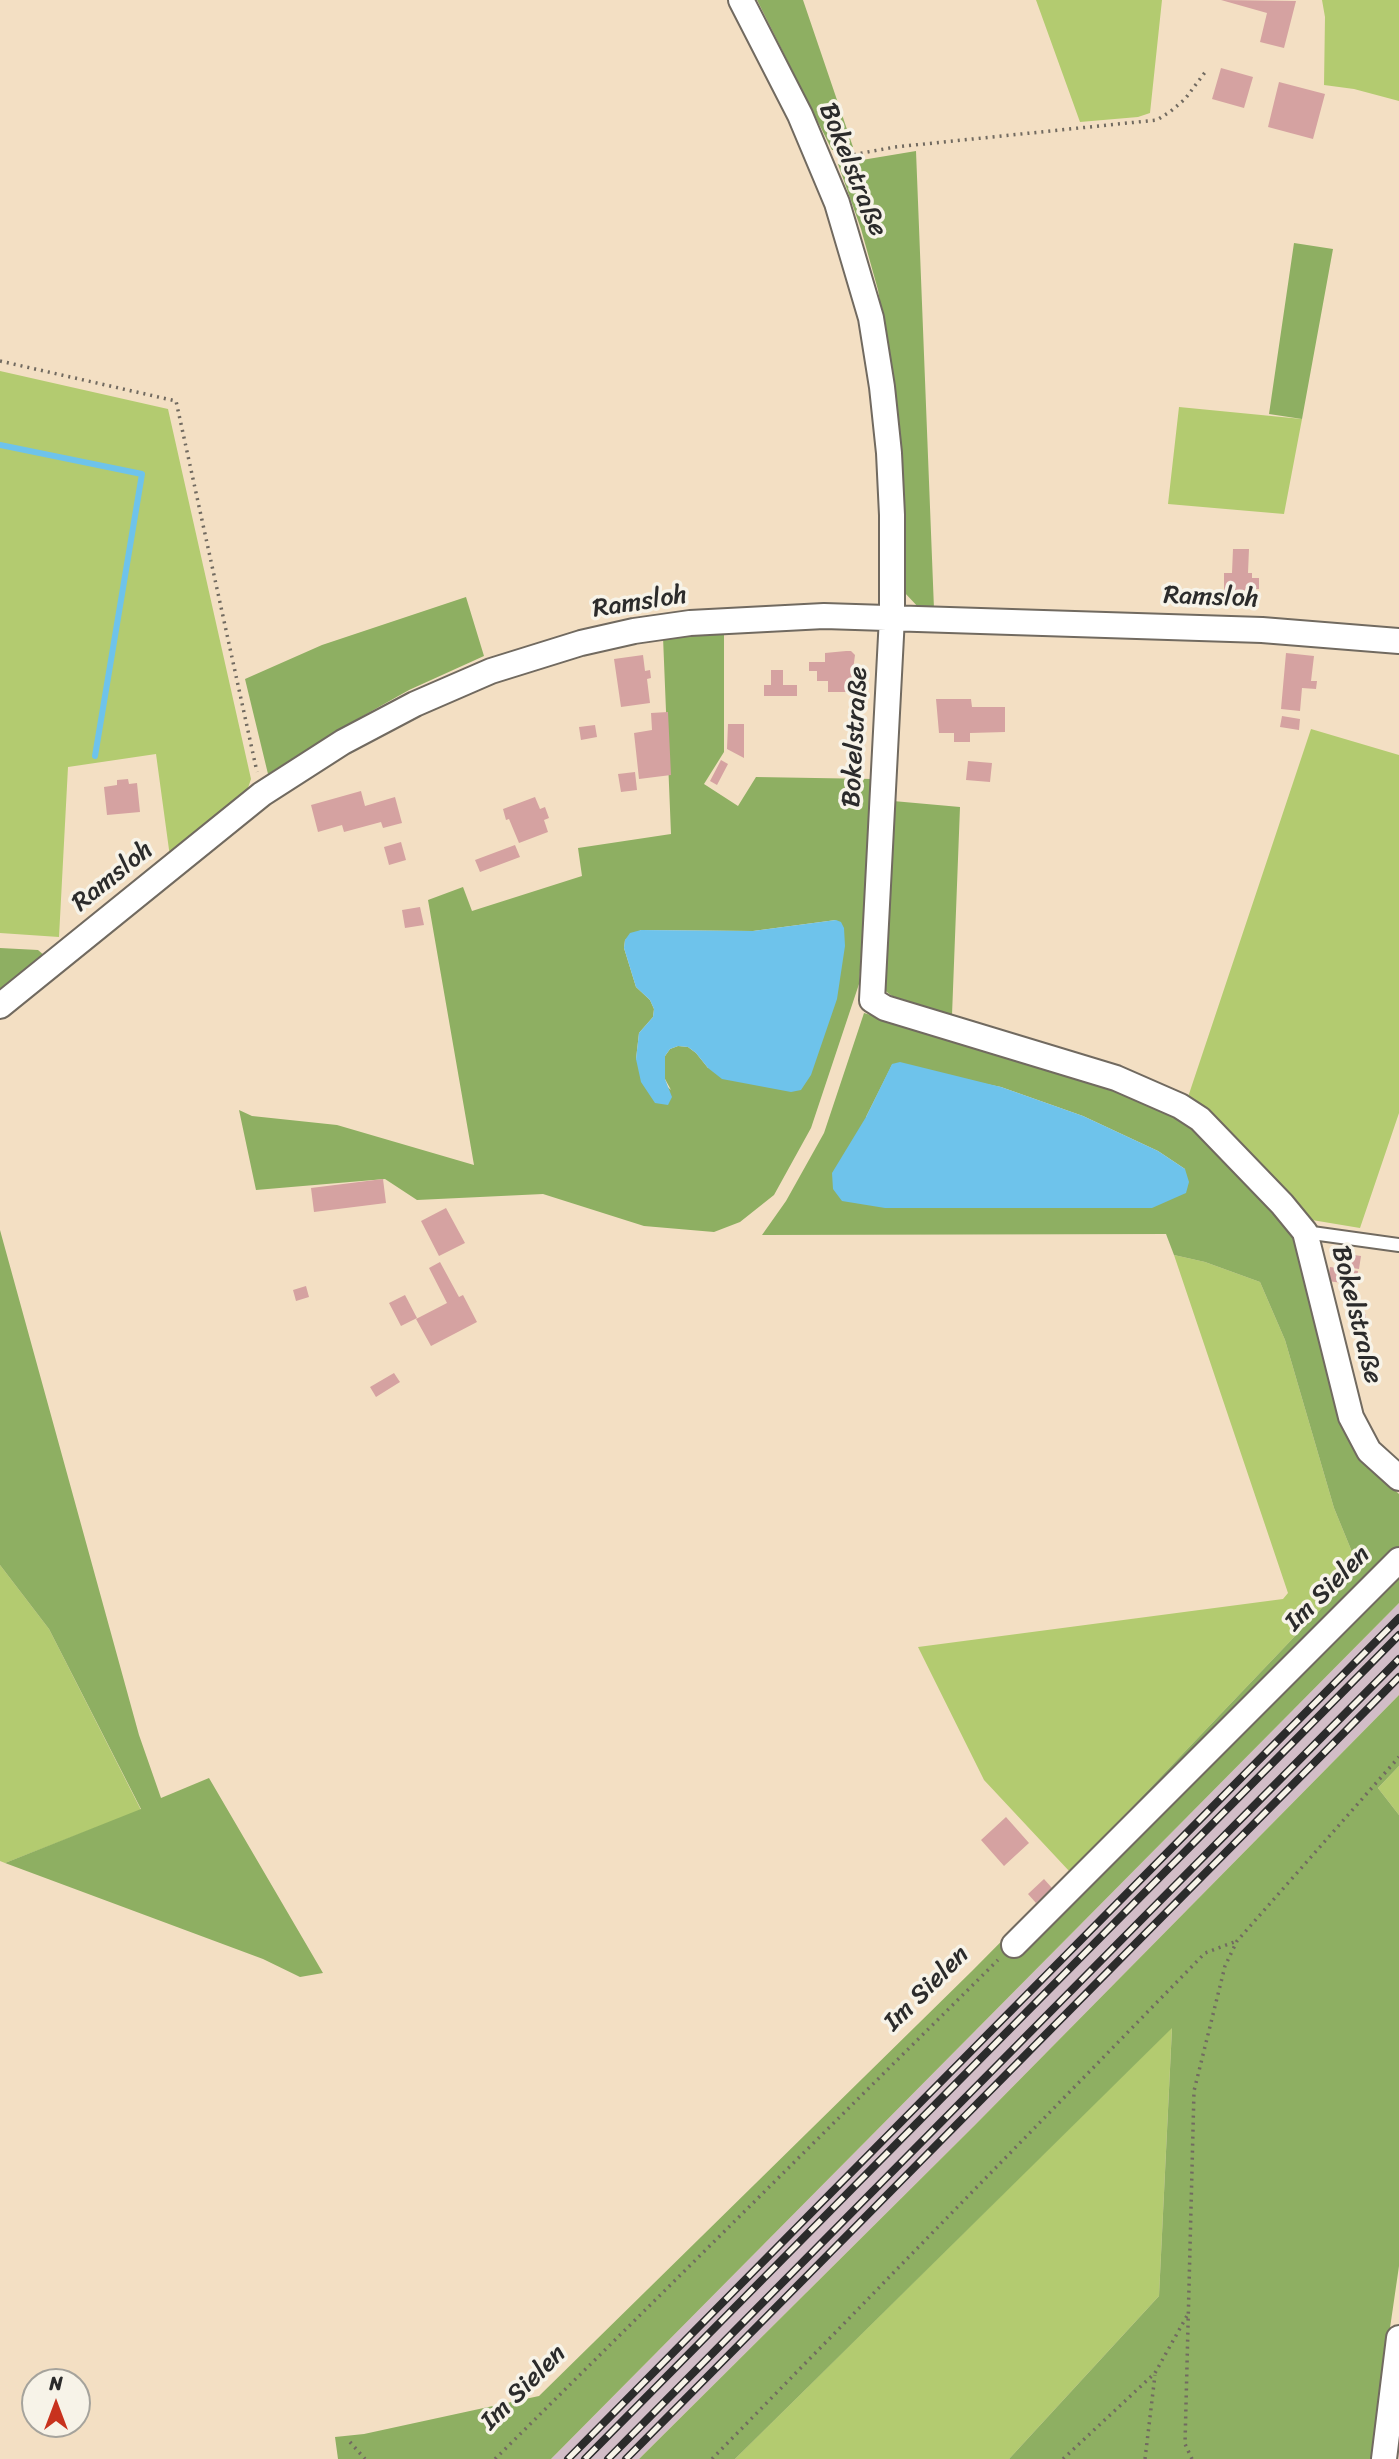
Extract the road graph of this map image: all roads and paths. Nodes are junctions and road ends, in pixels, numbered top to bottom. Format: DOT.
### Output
graph roads {
  1 [pos="741,0"];
  2 [pos="1206,71"];
  3 [pos="821,162"];
  4 [pos="0,361"];
  5 [pos="892,617"];
  6 [pos="1399,641"];
  7 [pos="262,794"];
  8 [pos="0,1006"];
  9 [pos="1305,1232"];
  10 [pos="1399,1245"];
  11 [pos="1399,1478"];
  12 [pos="1399,1560"];
  13 [pos="1399,1757"];
  14 [pos="1237,1941"];
  15 [pos="1014,1945"];
  16 [pos="1189,2312"];
  17 [pos="1399,2338"];
  18 [pos="1155,2373"];
  19 [pos="351,2442"];
  20 [pos="365,2459"];
  21 [pos="495,2459"];
  22 [pos="712,2459"];
  23 [pos="1063,2459"];
  24 [pos="1145,2459"];
  25 [pos="1192,2459"];
  26 [pos="1384,2459"];
  1 -- 3 [label="street, Bokelstraße"];
  2 -- 3 [label="path"];
  3 -- 5 [label="street, Bokelstraße"];
  4 -- 7 [label="path"];
  5 -- 6 [label="street, Ramsloh"];
  5 -- 7 [label="street, Ramsloh"];
  5 -- 9 [label="street, Bokelstraße"];
  7 -- 8 [label="street, Ramsloh"];
  9 -- 10 [label="lane, Bokelstraße"];
  9 -- 11 [label="street, Bokelstraße"];
  12 -- 15 [label="street, Im Sielen"];
  13 -- 14 [label="path"];
  14 -- 16 [label="path"];
  14 -- 22 [label="path"];
  15 -- 21 [label="path, Im Sielen"];
  16 -- 18 [label="path"];
  16 -- 25 [label="path"];
  17 -- 26 [label="street"];
  18 -- 23 [label="path"];
  18 -- 24 [label="path"];
  19 -- 20 [label="path"];
}
